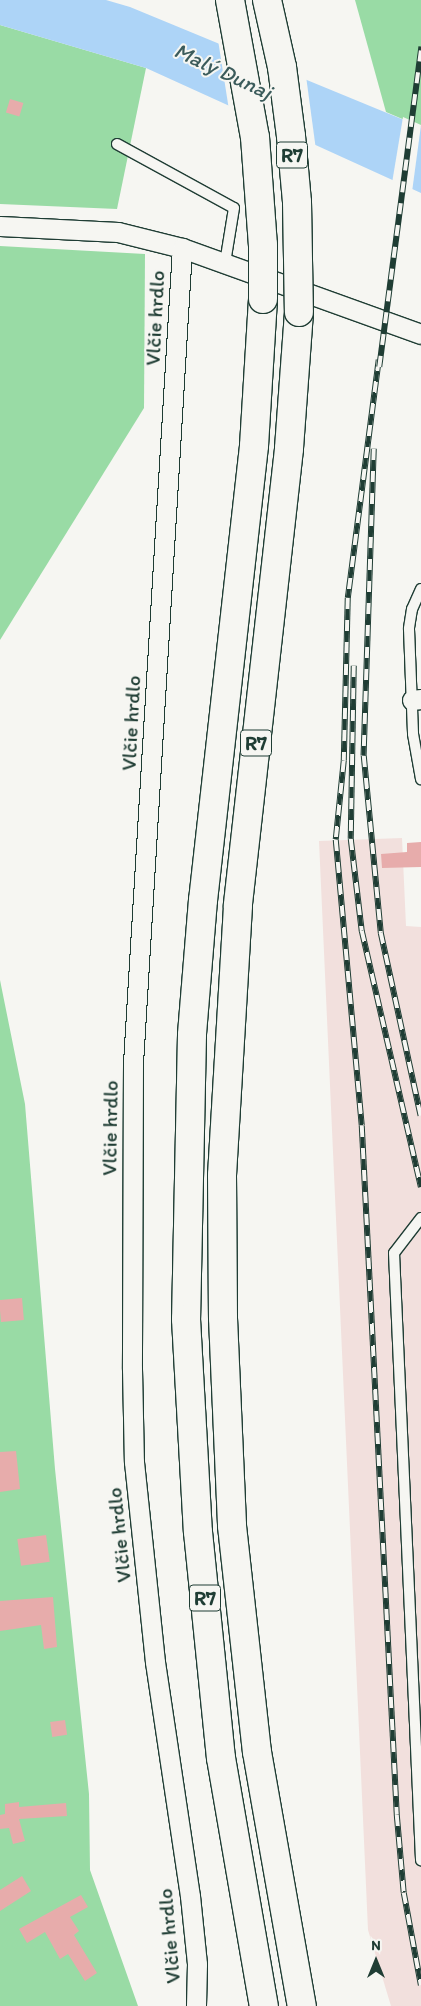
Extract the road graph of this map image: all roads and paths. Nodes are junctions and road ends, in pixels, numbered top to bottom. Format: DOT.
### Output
graph roads {
  1 [pos="230,0"];
  2 [pos="267,0"];
  3 [pos="117,144"];
  4 [pos="0,226"];
  5 [pos="182,248"];
  6 [pos="226,263"];
  7 [pos="421,334"];
  8 [pos="421,589"];
  9 [pos="416,700"];
  10 [pos="421,779"];
  11 [pos="421,1218"];
  12 [pos="421,1860"];
  13 [pos="196,2006"];
  14 [pos="264,2006"];
  15 [pos="302,2006"];
  1 -- 14 [label="highway, R7, bridge"];
  2 -- 15 [label="highway, R7, bridge"];
  3 -- 6 [label="lane"];
  4 -- 5 [label="street, Vlčie hrdlo"];
  5 -- 6 [label="street, Vlčie hrdlo"];
  5 -- 13 [label="street, Vlčie hrdlo"];
  6 -- 7 [label="street, Vlčie hrdlo"];
  8 -- 9 [label="lane"];
  9 -- 10 [label="lane"];
  11 -- 12 [label="lane"];
}
